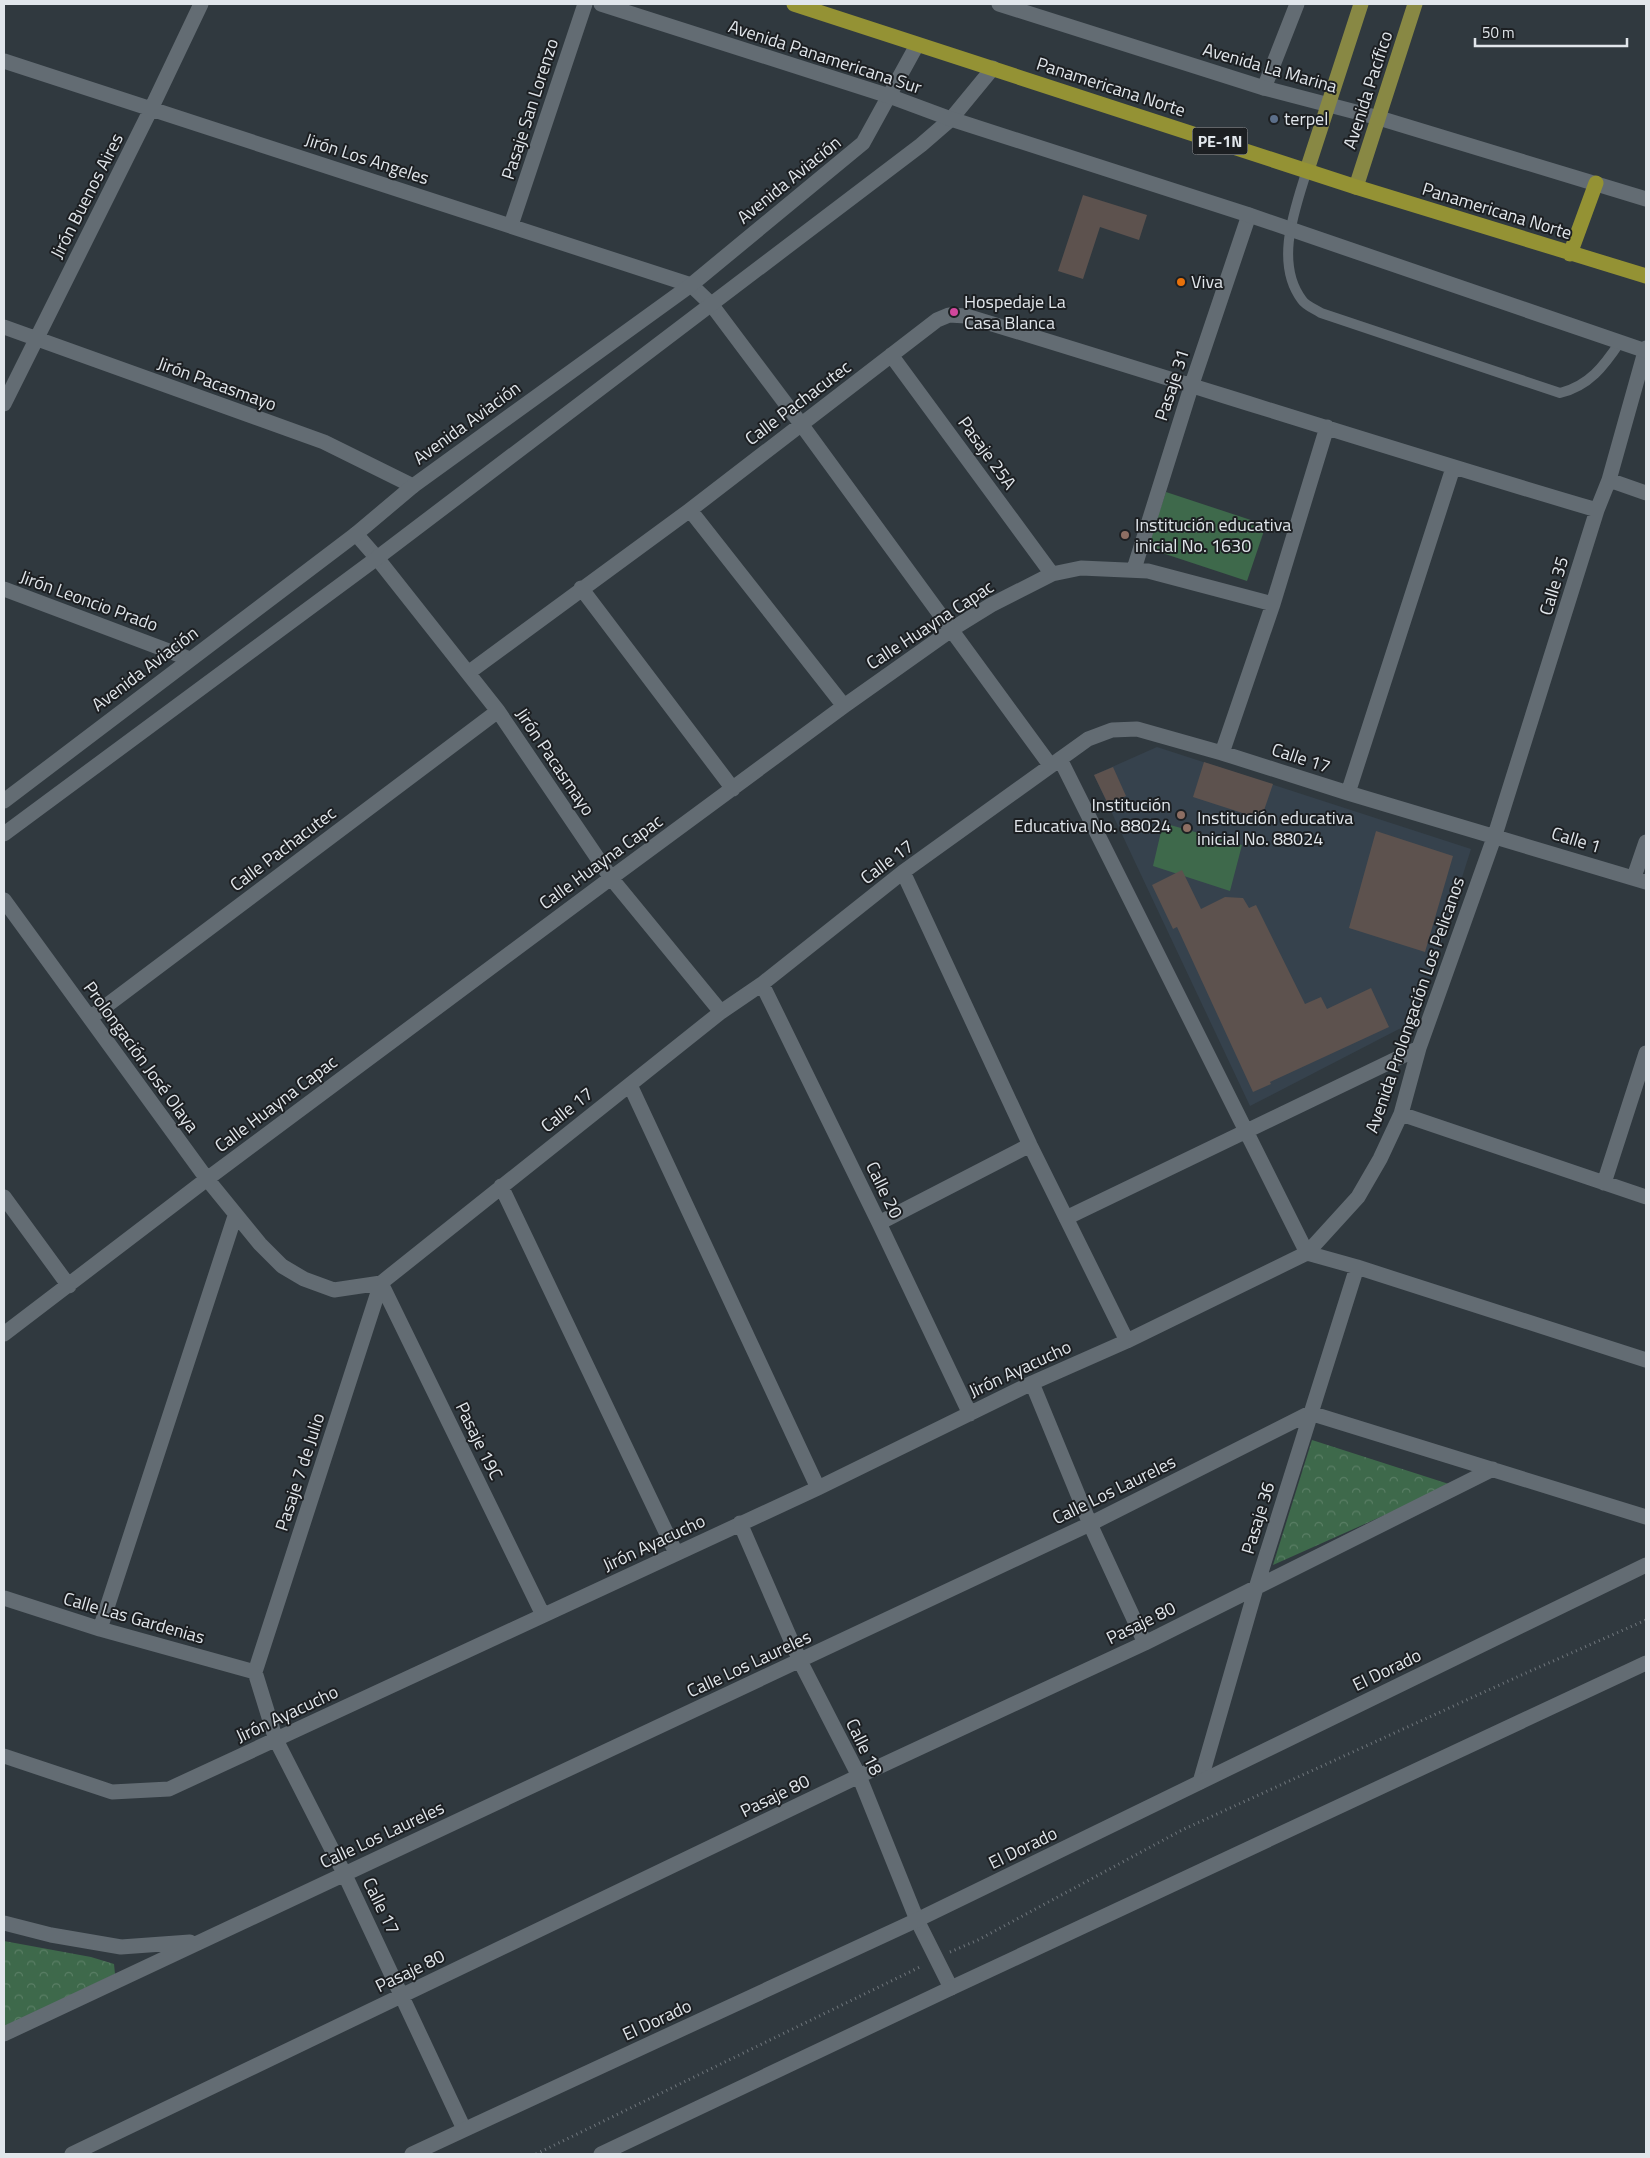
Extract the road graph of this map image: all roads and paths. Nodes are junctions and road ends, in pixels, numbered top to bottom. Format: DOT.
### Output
graph roads {
  1 [pos="201,4"];
  2 [pos="585,4"];
  3 [pos="601,4"];
  4 [pos="794,4"];
  5 [pos="1000,4"];
  6 [pos="1297,4"];
  7 [pos="1361,4"];
  8 [pos="1415,4"];
  9 [pos="917,45"];
  10 [pos="4,61"];
  11 [pos="993,68"];
  12 [pos="1264,88"];
  13 [pos="889,96"];
  14 [pos="1327,105"];
  15 [pos="152,109"];
  16 [pos="1379,118"];
  17 [pos="951,119"];
  18 [pos="1307,170"];
  19 [pos="1596,183"];
  20 [pos="1356,187"];
  21 [pos="1646,199"];
  22 [pos="1249,214"];
  23 [pos="511,225"];
  24 [pos="1289,228"];
  25 [pos="1570,254"];
  26 [pos="1646,276"];
  27 [pos="691,284"];
  28 [pos="710,304"];
  29 [pos="4,327"];
  30 [pos="36,338"];
  31 [pos="1620,342"];
  32 [pos="1646,350"];
  33 [pos="891,355"];
  34 [pos="1192,384"];
  35 [pos="4,404"];
  36 [pos="801,424"];
  37 [pos="1327,427"];
  38 [pos="1453,468"];
  39 [pos="1609,480"];
  40 [pos="413,486"];
  41 [pos="1646,493"];
  42 [pos="690,510"];
  43 [pos="1597,510"];
  44 [pos="356,534"];
  45 [pos="378,558"];
  46 [pos="1134,569"];
  47 [pos="1052,574"];
  48 [pos="581,588"];
  49 [pos="4,589"];
  50 [pos="1273,604"];
  51 [pos="950,631"];
  52 [pos="190,659"];
  53 [pos="468,673"];
  54 [pos="844,706"];
  55 [pos="498,711"];
  56 [pos="1222,753"];
  57 [pos="1055,762"];
  58 [pos="733,789"];
  59 [pos="1348,793"];
  60 [pos="4,801"];
  61 [pos="4,834"];
  62 [pos="1495,835"];
  63 [pos="1646,842"];
  64 [pos="903,872"];
  65 [pos="611,878"];
  66 [pos="1640,879"];
  67 [pos="4,900"];
  68 [pos="762,984"];
  69 [pos="721,1012"];
  70 [pos="90,1018"];
  71 [pos="1419,1048"];
  72 [pos="1646,1053"];
  73 [pos="630,1085"];
  74 [pos="1401,1114"];
  75 [pos="1246,1130"];
  76 [pos="1030,1145"];
  77 [pos="207,1179"];
  78 [pos="1604,1183"];
  79 [pos="501,1186"];
  80 [pos="4,1197"];
  81 [pos="1646,1197"];
  82 [pos="235,1216"];
  83 [pos="1066,1218"];
  84 [pos="879,1223"];
  85 [pos="1307,1253"];
  86 [pos="1357,1267"];
  87 [pos="381,1283"];
  88 [pos="69,1286"];
  89 [pos="4,1334"];
  90 [pos="1127,1341"];
  91 [pos="1646,1360"];
  92 [pos="1032,1383"];
  93 [pos="970,1414"];
  94 [pos="1310,1414"];
  95 [pos="1493,1469"];
  96 [pos="818,1488"];
  97 [pos="1646,1517"];
  98 [pos="740,1523"];
  99 [pos="1090,1524"];
  100 [pos="676,1553"];
  101 [pos="1646,1566"];
  102 [pos="1256,1588"];
  103 [pos="4,1598"];
  104 [pos="544,1615"];
  105 [pos="1646,1620"];
  106 [pos="100,1629"];
  107 [pos="1145,1643"];
  108 [pos="800,1661"];
  109 [pos="1646,1663"];
  110 [pos="254,1672"];
  111 [pos="276,1740"];
  112 [pos="4,1756"];
  113 [pos="859,1776"];
  114 [pos="1200,1782"];
  115 [pos="344,1873"];
  116 [pos="917,1920"];
  117 [pos="4,1923"];
  118 [pos="199,1941"];
  119 [pos="937,1958"];
  120 [pos="951,1988"];
  121 [pos="402,1995"];
  122 [pos="4,2034"];
  123 [pos="464,2129"];
  124 [pos="93,2150"];
  125 [pos="72,2154"];
  126 [pos="412,2154"];
  127 [pos="536,2154"];
  128 [pos="601,2154"];
  1 -- 15 [label="street, Jirón Buenos Aires"];
  2 -- 23 [label="street, Pasaje San Lorenzo"];
  3 -- 13 [label="street, Avenida Panamericana Sur"];
  4 -- 9 [label="highway, Panamericana Norte / PE-1N"];
  5 -- 12 [label="street, Avenida La Marina"];
  6 -- 12 [label="street"];
  7 -- 14 [label="main road, Avenida Pacífico"];
  8 -- 16 [label="main road, Avenida Pacífico"];
  9 -- 11 [label="highway, Panamericana Norte / PE-1N"];
  9 -- 13 [label="street, Avenida Aviación"];
  10 -- 15 [label="street, Jirón Los Angeles"];
  11 -- 17 [label="street"];
  11 -- 18 [label="highway, Panamericana Norte / PE-1N"];
  12 -- 14 [label="street, Avenida La Marina"];
  13 -- 17 [label="street, Avenida Panamericana Sur"];
  13 -- 27 [label="street, Avenida Aviación"];
  14 -- 16 [label="street, Avenida La Marina"];
  14 -- 18 [label="main road, Avenida Pacífico"];
  15 -- 23 [label="street, Jirón Los Angeles"];
  15 -- 30 [label="street, Jirón Buenos Aires"];
  16 -- 19 [label="street, Avenida La Marina"];
  16 -- 20 [label="main road, Avenida Pacífico"];
  17 -- 22 [label="street, Avenida Panamericana Sur"];
  17 -- 28 [label="street"];
  18 -- 20 [label="highway, Panamericana Norte / PE-1N"];
  18 -- 24 [label="lane"];
  19 -- 21 [label="street, Avenida La Marina"];
  19 -- 25 [label="highway"];
  20 -- 25 [label="highway, Panamericana Norte / PE-1N"];
  22 -- 24 [label="street, Avenida Panamericana Sur"];
  22 -- 34 [label="street, Pasaje 31"];
  23 -- 27 [label="street, Jirón Los Angeles"];
  24 -- 31 [label="street, Avenida Panamericana Sur"];
  24 -- 31 [label="lane"];
  25 -- 26 [label="highway, Panamericana Norte / PE-1N"];
  27 -- 28 [label="street, Jirón Los Angeles"];
  27 -- 40 [label="street, Avenida Aviación"];
  28 -- 36 [label="street, Jirón Los Angeles"];
  28 -- 45 [label="street"];
  29 -- 30 [label="street, Jirón Pacasmayo"];
  30 -- 35 [label="street, Jirón Buenos Aires"];
  30 -- 40 [label="street, Jirón Pacasmayo"];
  31 -- 32 [label="street, Avenida Panamericana Sur"];
  32 -- 39 [label="street, Calle 35"];
  33 -- 34 [label="street, Calle Pachacutec"];
  33 -- 36 [label="street, Calle Pachacutec"];
  33 -- 47 [label="street, Pasaje 25A"];
  34 -- 37 [label="street, Calle Pachacutec"];
  34 -- 46 [label="street, Pasaje 31"];
  36 -- 42 [label="street, Calle Pachacutec"];
  36 -- 51 [label="street, Jirón Los Angeles"];
  37 -- 38 [label="street, Calle Pachacutec"];
  37 -- 50 [label="street"];
  38 -- 43 [label="street, Calle Pachacutec"];
  38 -- 59 [label="street"];
  39 -- 41 [label="street"];
  39 -- 43 [label="street, Calle 35"];
  40 -- 44 [label="street, Avenida Aviación"];
  42 -- 48 [label="street, Calle Pachacutec"];
  42 -- 54 [label="street"];
  43 -- 62 [label="street, Calle 35"];
  44 -- 45 [label="street, Jirón Pacasmayo"];
  44 -- 52 [label="street, Avenida Aviación"];
  45 -- 53 [label="street, Jirón Pacasmayo"];
  45 -- 61 [label="street"];
  46 -- 47 [label="street, Calle Huayna Capac"];
  46 -- 50 [label="street, Calle Huayna Capac"];
  47 -- 51 [label="street, Calle Huayna Capac"];
  48 -- 53 [label="street, Calle Pachacutec"];
  48 -- 58 [label="street"];
  49 -- 52 [label="street, Jirón Leoncio Prado"];
  50 -- 56 [label="street"];
  51 -- 54 [label="street, Calle Huayna Capac"];
  51 -- 57 [label="street, Jirón Los Angeles"];
  52 -- 60 [label="street, Avenida Aviación"];
  53 -- 55 [label="street, Jirón Pacasmayo"];
  54 -- 58 [label="street, Calle Huayna Capac"];
  55 -- 65 [label="street, Jirón Pacasmayo"];
  55 -- 70 [label="street, Calle Pachacutec"];
  56 -- 57 [label="street, Calle 17"];
  56 -- 59 [label="street, Calle 17"];
  57 -- 64 [label="street, Calle 17"];
  57 -- 75 [label="street, Jirón Los Angeles"];
  58 -- 65 [label="street, Calle Huayna Capac"];
  59 -- 62 [label="street, Calle 17"];
  62 -- 66 [label="street, Calle 1"];
  62 -- 71 [label="street, Avenida Prolongación Los Pelicanos"];
  63 -- 66 [label="street"];
  64 -- 68 [label="street, Calle 17"];
  64 -- 76 [label="street"];
  65 -- 69 [label="street, Jirón Pacasmayo"];
  65 -- 77 [label="street, Calle Huayna Capac"];
  67 -- 70 [label="street, Prolongación José Olaya"];
  68 -- 69 [label="street, Calle 17"];
  68 -- 84 [label="street, Calle 20"];
  69 -- 73 [label="street, Calle 17"];
  70 -- 77 [label="street, Prolongación José Olaya"];
  71 -- 74 [label="street, Avenida Prolongación Los Pelicanos"];
  71 -- 75 [label="street"];
  72 -- 78 [label="street"];
  73 -- 79 [label="street, Calle 17"];
  73 -- 96 [label="street"];
  74 -- 78 [label="street"];
  74 -- 85 [label="street, Avenida Prolongación Los Pelicanos"];
  75 -- 83 [label="street"];
  75 -- 85 [label="street, Jirón Los Angeles"];
  76 -- 83 [label="street"];
  76 -- 84 [label="street"];
  77 -- 82 [label="street, Prolongación José Olaya"];
  77 -- 88 [label="street, Calle Huayna Capac"];
  78 -- 81 [label="street"];
  79 -- 87 [label="street, Calle 17"];
  79 -- 100 [label="street"];
  80 -- 88 [label="street"];
  82 -- 87 [label="street, Prolongación José Olaya"];
  82 -- 106 [label="street"];
  83 -- 90 [label="street"];
  84 -- 93 [label="street, Calle 20"];
  85 -- 86 [label="street"];
  85 -- 90 [label="street, Jirón Ayacucho"];
  86 -- 91 [label="street"];
  86 -- 94 [label="street, Pasaje 36"];
  87 -- 104 [label="street, Pasaje 19C"];
  87 -- 110 [label="street, Pasaje 7 de Julio"];
  88 -- 89 [label="street, Calle Huayna Capac"];
  90 -- 92 [label="street, Jirón Ayacucho"];
  92 -- 93 [label="street, Jirón Ayacucho"];
  92 -- 99 [label="street"];
  93 -- 96 [label="street, Jirón Ayacucho"];
  94 -- 95 [label="street"];
  94 -- 99 [label="street, Calle Los Laureles"];
  94 -- 102 [label="street, Pasaje 36"];
  95 -- 97 [label="street"];
  95 -- 102 [label="street, Pasaje 80"];
  96 -- 98 [label="street, Jirón Ayacucho"];
  98 -- 100 [label="street, Jirón Ayacucho"];
  98 -- 108 [label="street, Calle 18"];
  99 -- 107 [label="street"];
  99 -- 108 [label="street, Calle Los Laureles"];
  100 -- 104 [label="street, Jirón Ayacucho"];
  101 -- 114 [label="street, El Dorado"];
  102 -- 107 [label="street, Pasaje 80"];
  102 -- 114 [label="street, Pasaje 36"];
  103 -- 106 [label="street, Calle Las Gardenias"];
  104 -- 111 [label="street, Jirón Ayacucho"];
  105 -- 119 [label="path"];
  106 -- 110 [label="street, Calle Las Gardenias"];
  107 -- 113 [label="street, Pasaje 80"];
  108 -- 113 [label="street, Calle 18"];
  108 -- 115 [label="street, Calle Los Laureles"];
  109 -- 120 [label="street"];
  110 -- 111 [label="street, Calle 17"];
  111 -- 112 [label="street, Jirón Ayacucho"];
  111 -- 115 [label="street, Calle 17"];
  113 -- 116 [label="street, Calle 18"];
  113 -- 121 [label="street, Pasaje 80"];
  114 -- 116 [label="street, El Dorado"];
  115 -- 118 [label="street, Calle Los Laureles"];
  115 -- 121 [label="street, Calle 17"];
  116 -- 119 [label="street, Calle 18"];
  116 -- 123 [label="street, El Dorado"];
  117 -- 118 [label="street, Calle Los Laureles"];
  118 -- 122 [label="street, Calle Los Laureles"];
  119 -- 120 [label="street, Calle 18"];
  119 -- 127 [label="path"];
  120 -- 128 [label="street"];
  121 -- 123 [label="street, Calle 17"];
  121 -- 124 [label="street, Pasaje 80"];
  123 -- 126 [label="street, El Dorado"];
  124 -- 125 [label="street, Pasaje 80"];
}
